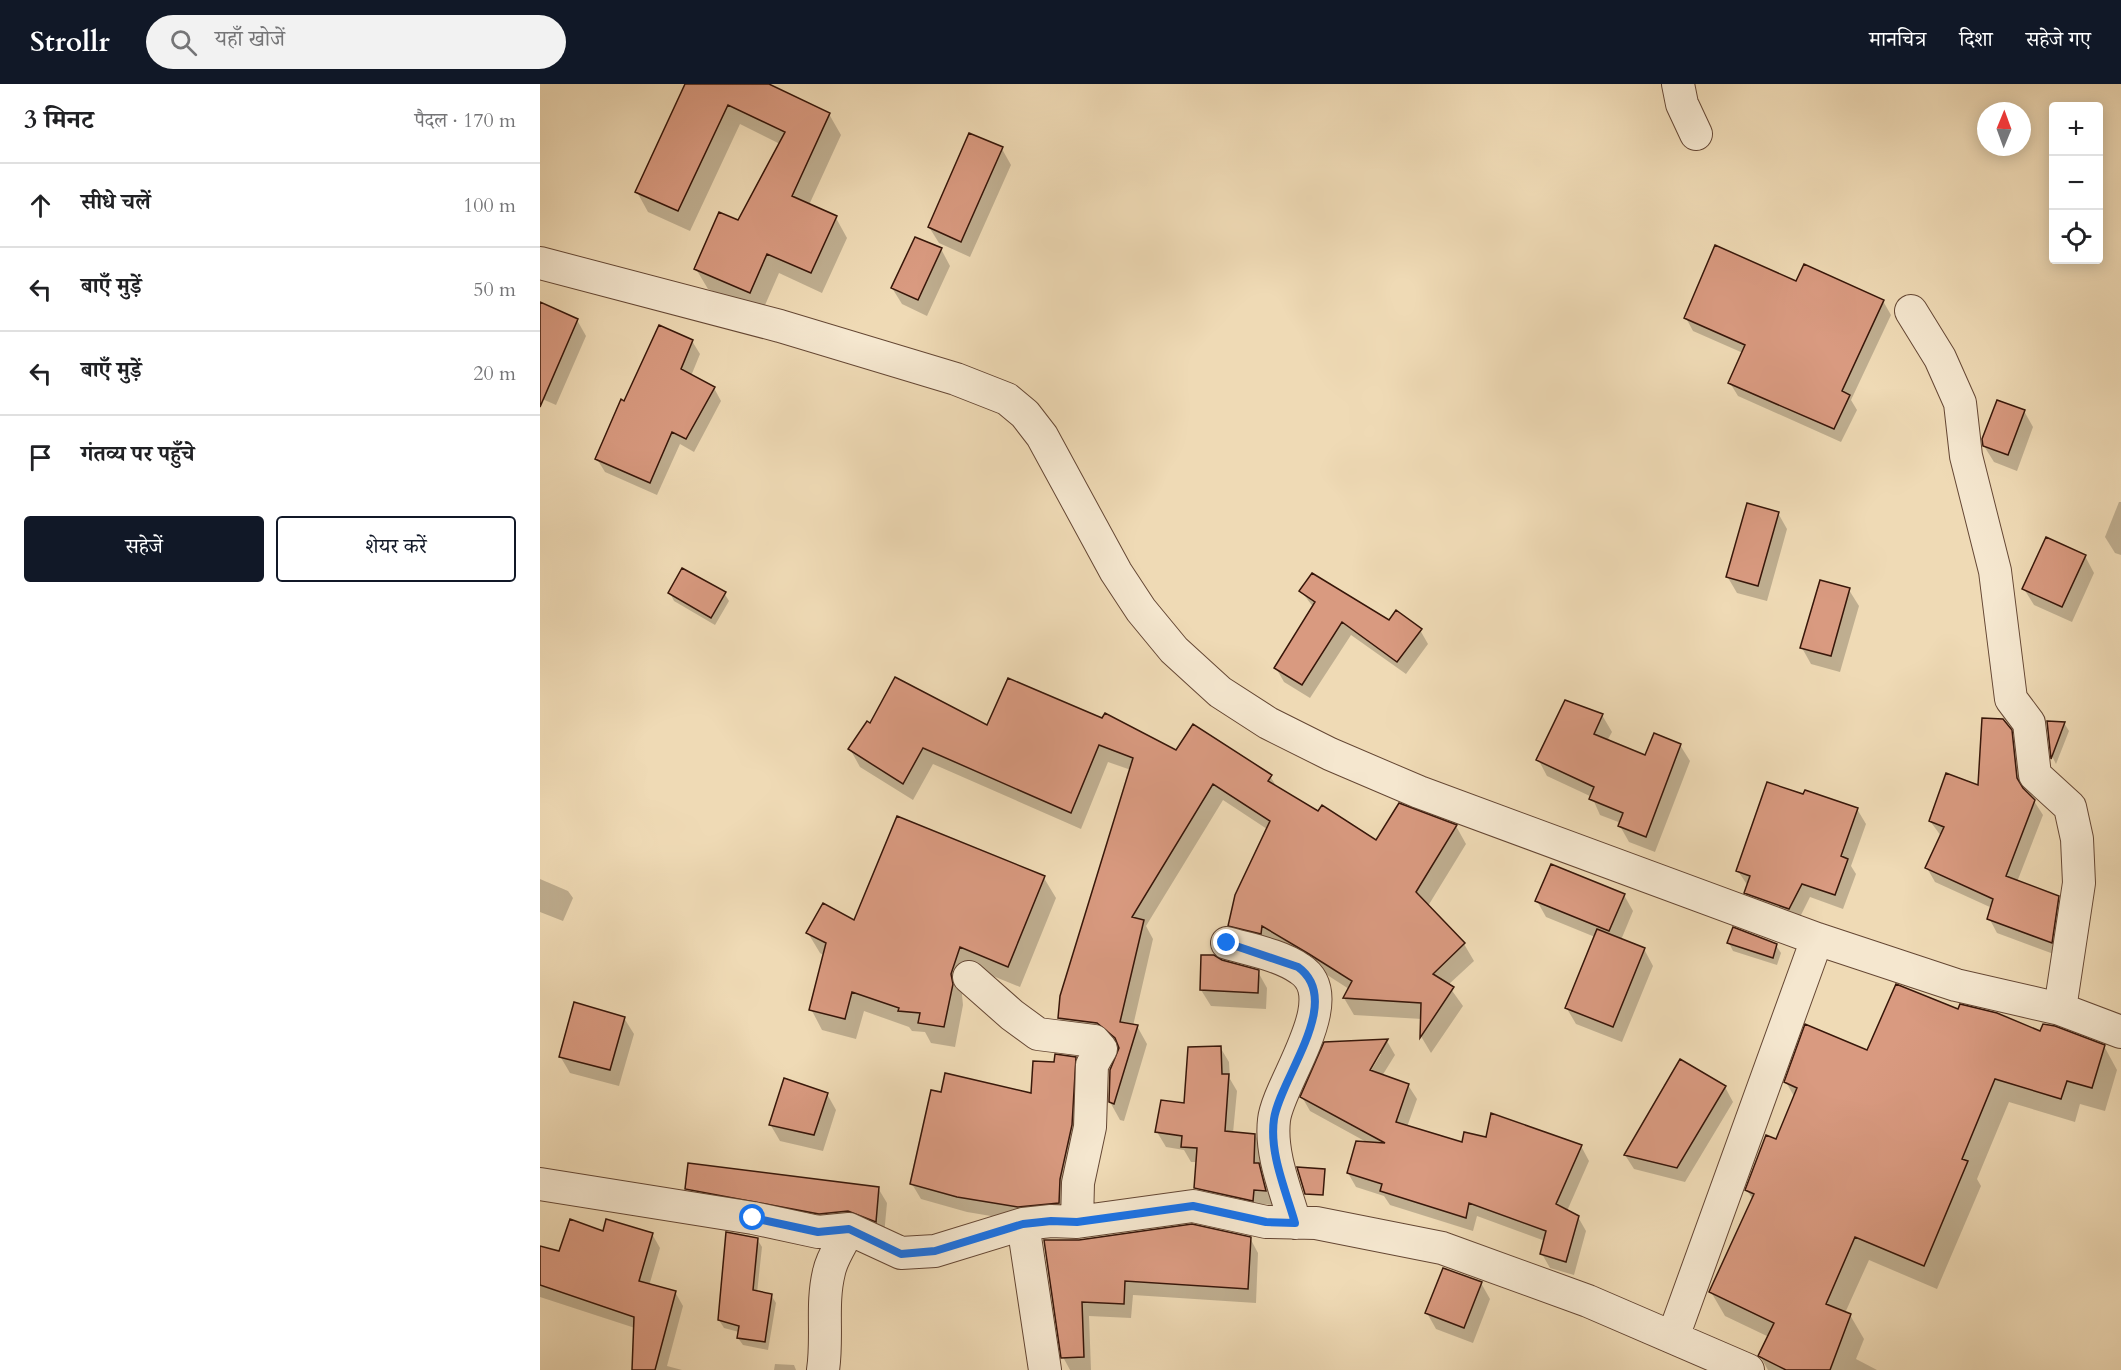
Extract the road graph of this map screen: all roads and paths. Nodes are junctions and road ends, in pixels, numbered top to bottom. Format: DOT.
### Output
graph roads {
  1 [pos="1678,84"];
  2 [pos="1696,134"];
  3 [pos="540,263"];
  4 [pos="1911,310"];
  5 [pos="1817,939"];
  6 [pos="1227,943"];
  7 [pos="969,977"];
  8 [pos="2060,1009"];
  9 [pos="2121,1032"];
  10 [pos="540,1184"];
  11 [pos="1077,1222"];
  12 [pos="1295,1223"];
  13 [pos="1023,1224"];
  14 [pos="849,1229"];
  15 [pos="1673,1337"];
  16 [pos="823,1370"];
  17 [pos="1045,1370"];
  18 [pos="1748,1370"];
  1 -- 2 [label="street"];
  3 -- 5 [label="street"];
  4 -- 8 [label="street"];
  5 -- 8 [label="street"];
  5 -- 15 [label="street"];
  6 -- 12 [label="street"];
  7 -- 11 [label="street"];
  8 -- 9 [label="street"];
  10 -- 14 [label="street"];
  11 -- 12 [label="street"];
  11 -- 13 [label="street"];
  12 -- 15 [label="street"];
  13 -- 14 [label="street"];
  13 -- 17 [label="street"];
  14 -- 16 [label="street"];
  15 -- 18 [label="street"];
}
